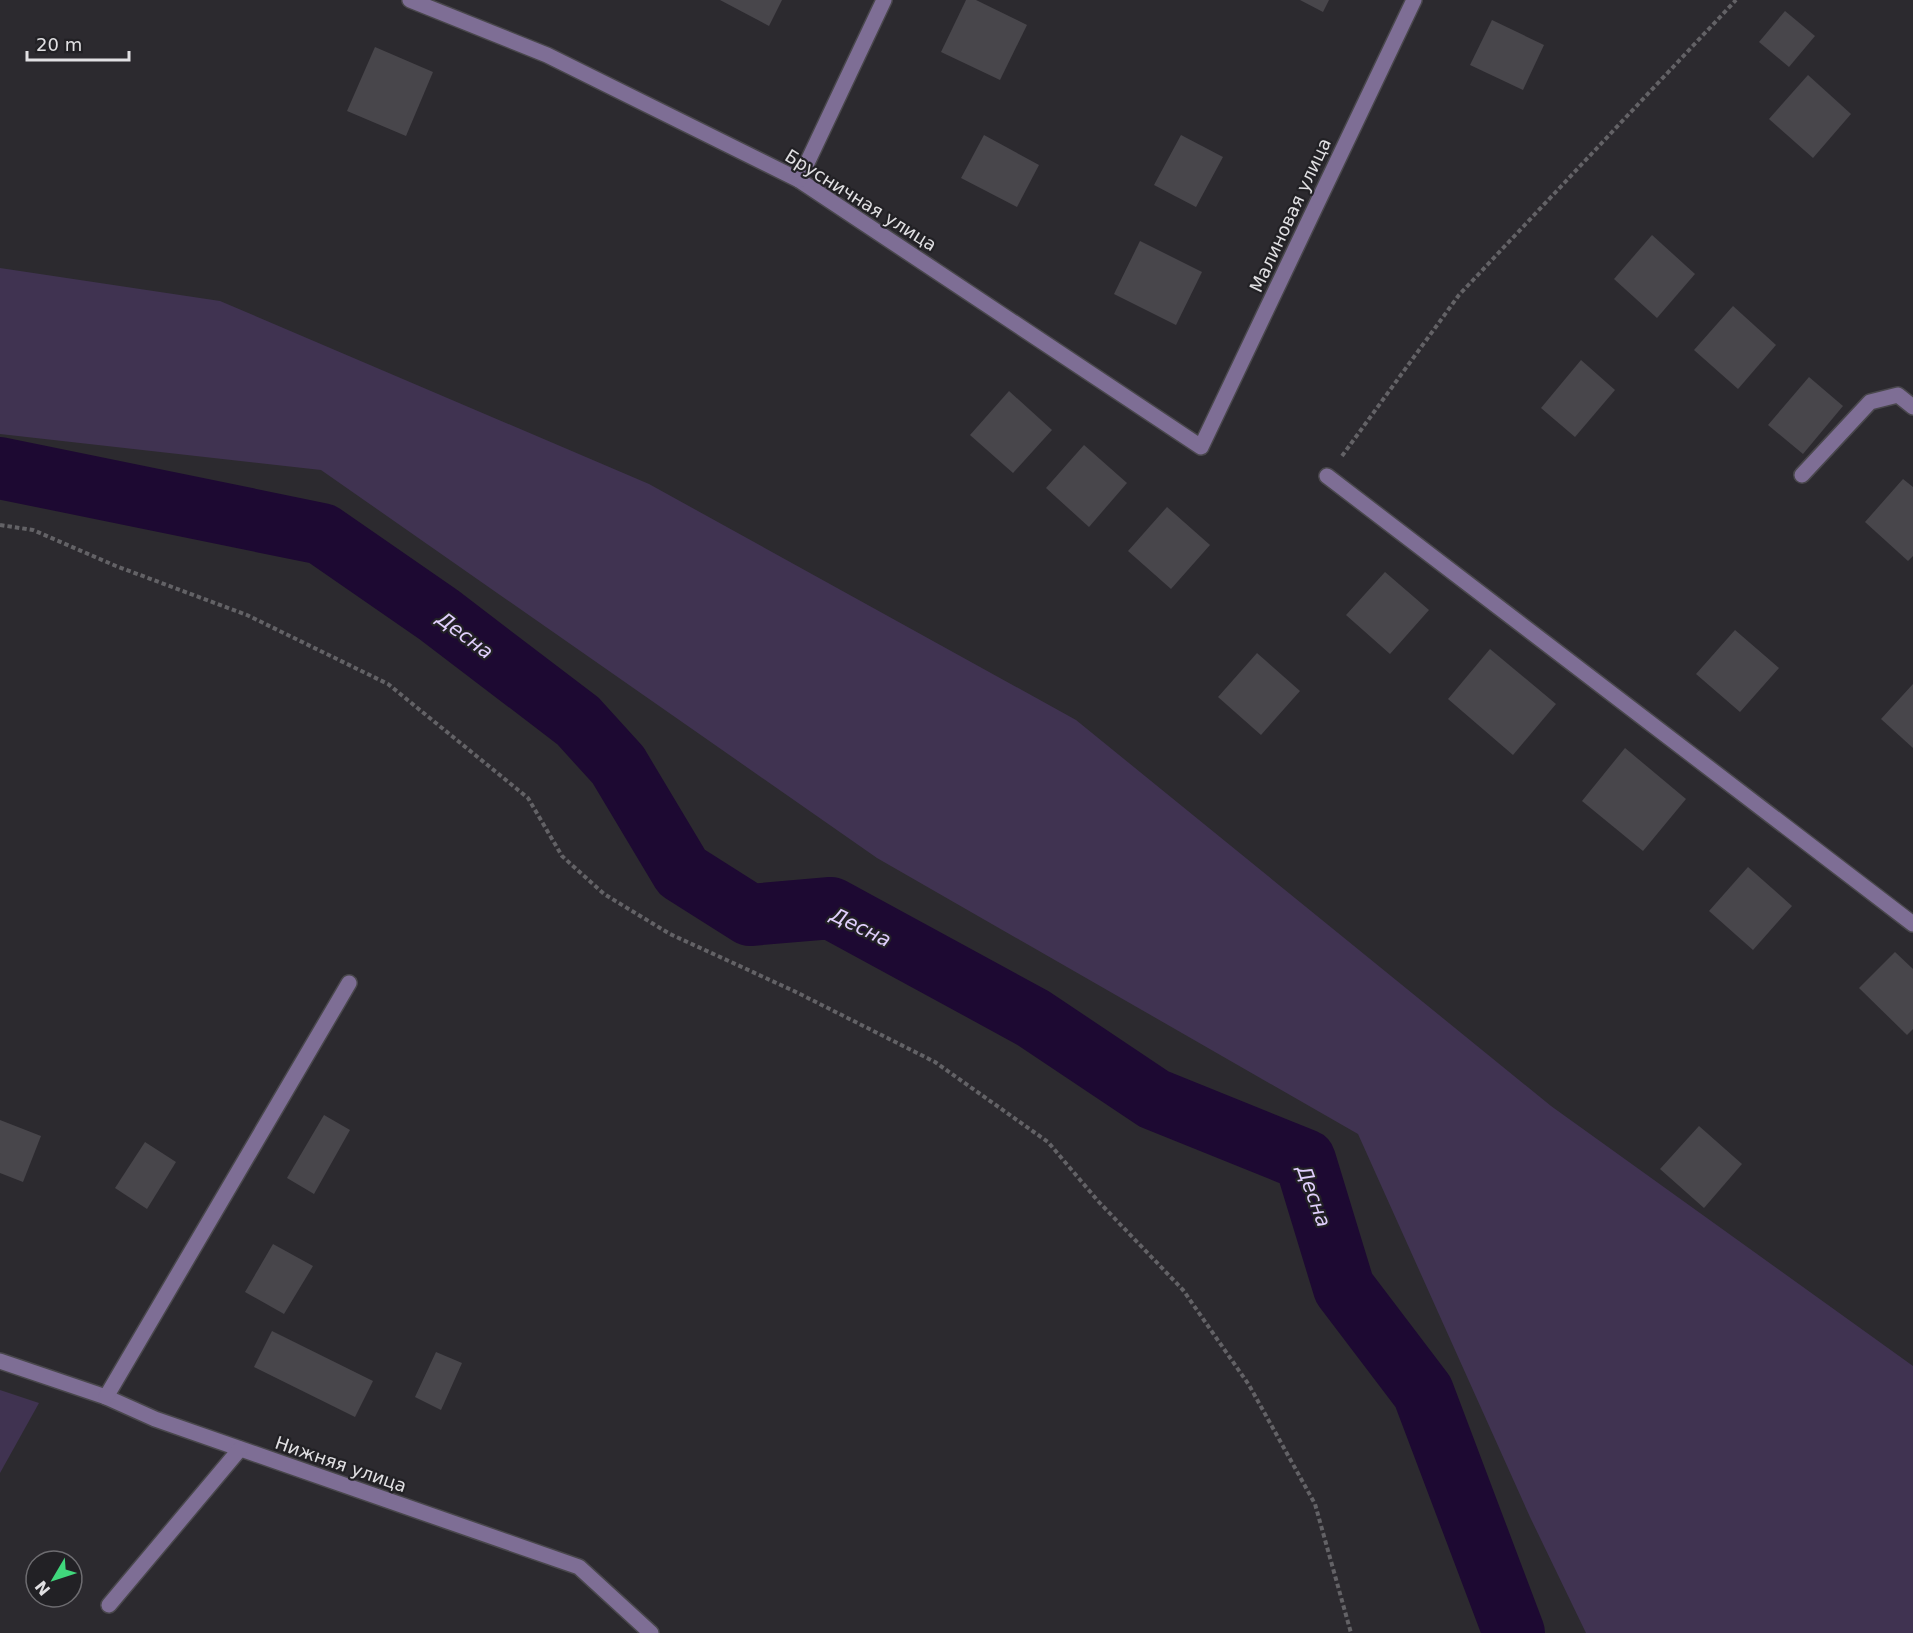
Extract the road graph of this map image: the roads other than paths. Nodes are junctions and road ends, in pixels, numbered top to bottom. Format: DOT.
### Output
graph roads {
  1 [pos="410,0"];
  2 [pos="884,0"];
  3 [pos="1414,0"];
  4 [pos="799,180"];
  5 [pos="1913,407"];
  6 [pos="1201,447"];
  7 [pos="1802,475"];
  8 [pos="1328,476"];
  9 [pos="1913,924"];
  10 [pos="349,983"];
  11 [pos="0,1360"];
  12 [pos="106,1397"];
  13 [pos="240,1449"];
  14 [pos="109,1605"];
  15 [pos="651,1633"];
  1 -- 4 [label="street, Брусничная улица"];
  2 -- 4 [label="street"];
  3 -- 6 [label="street, Малиновая улица"];
  4 -- 6 [label="street, Брусничная улица"];
  5 -- 7 [label="street"];
  8 -- 9 [label="street"];
  10 -- 12 [label="street"];
  11 -- 12 [label="street, Нижняя улица"];
  12 -- 13 [label="street, Нижняя улица"];
  13 -- 14 [label="street"];
  13 -- 15 [label="street, Нижняя улица"];
}
